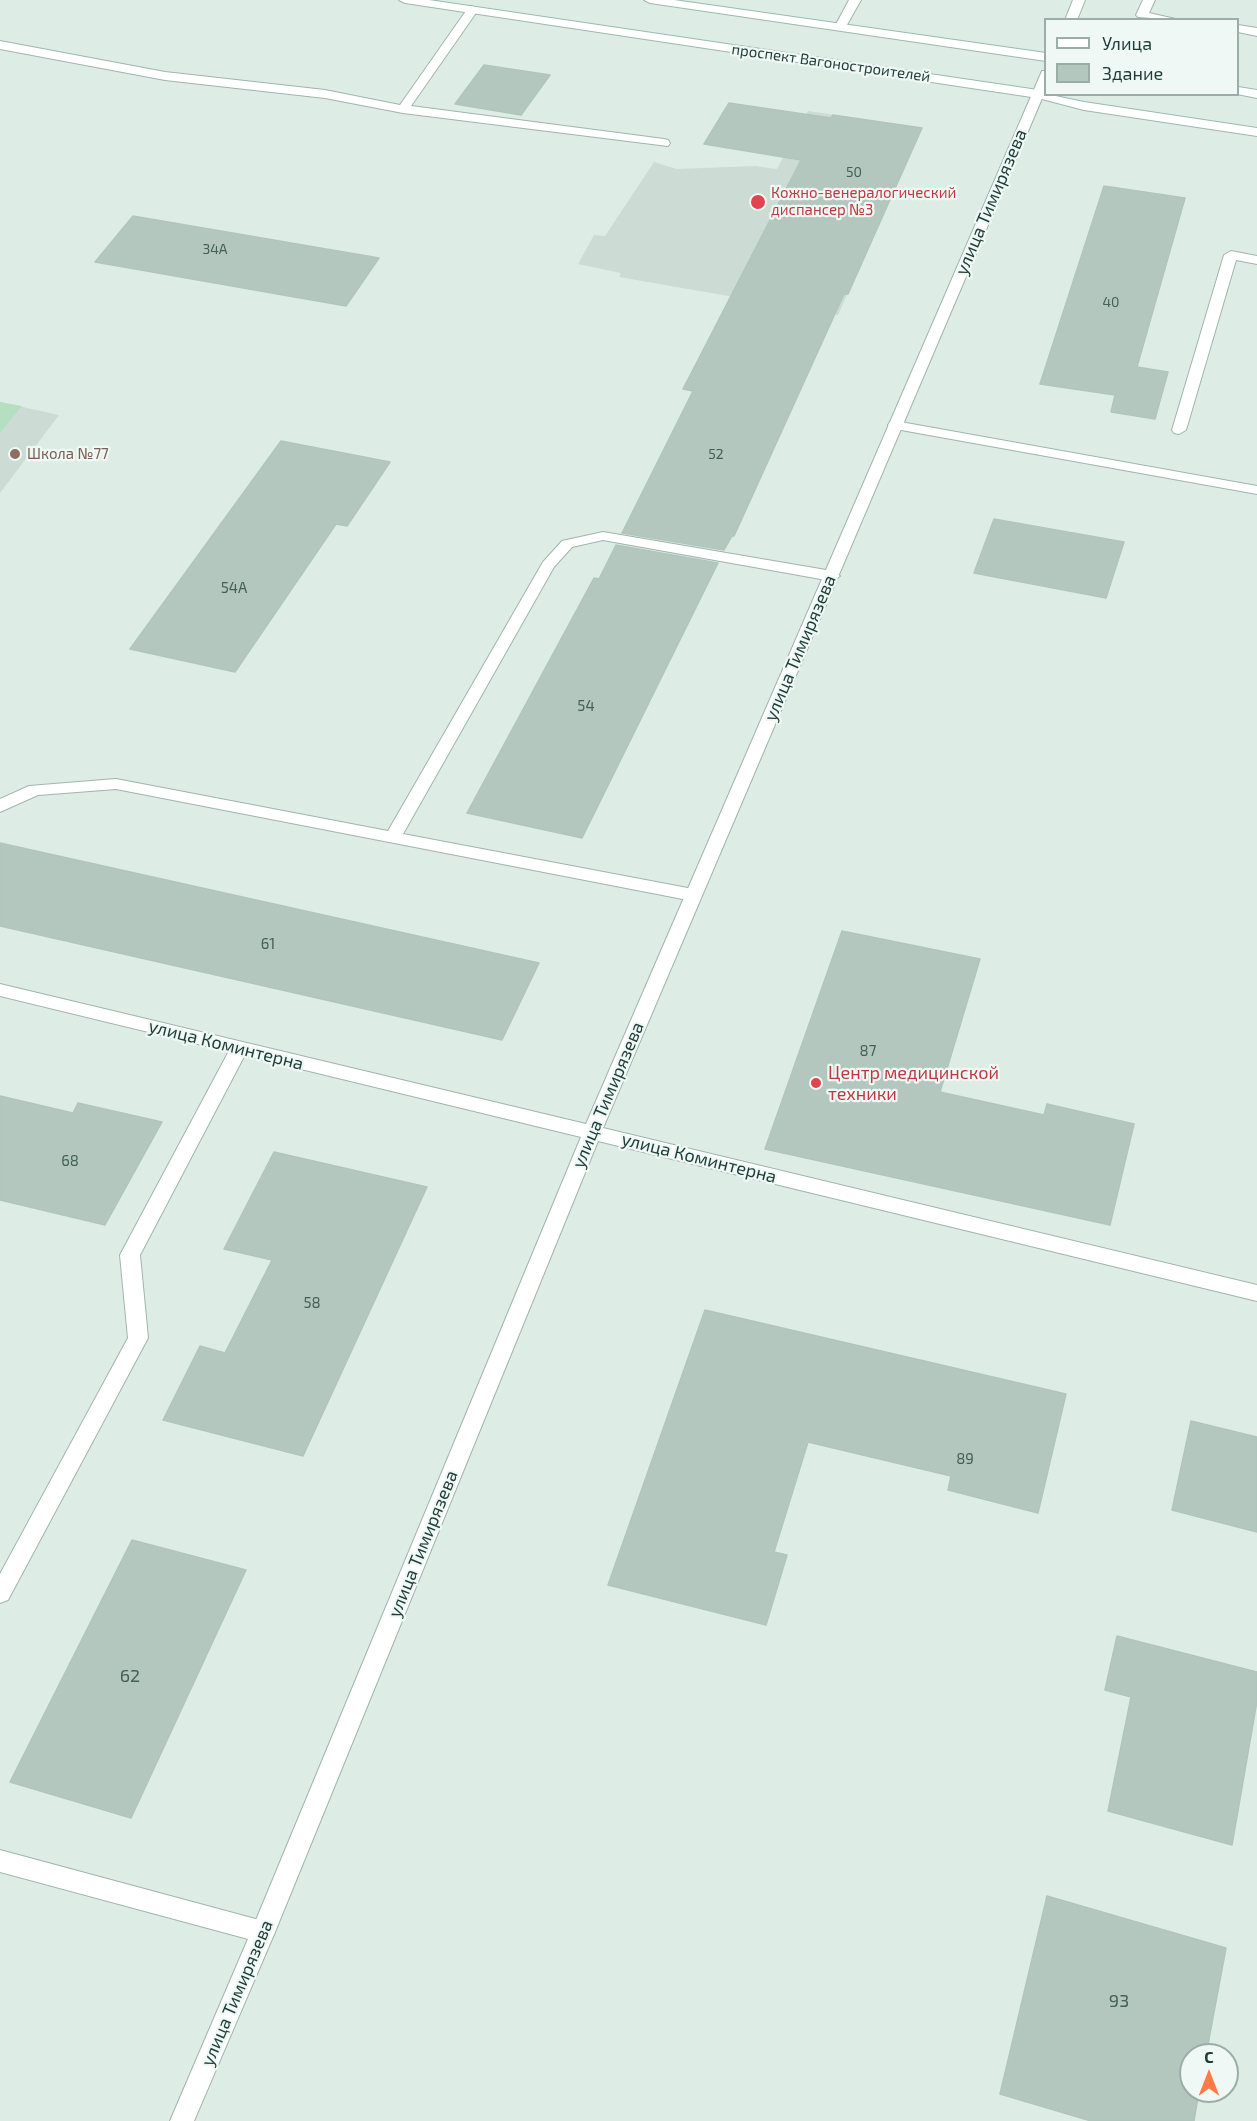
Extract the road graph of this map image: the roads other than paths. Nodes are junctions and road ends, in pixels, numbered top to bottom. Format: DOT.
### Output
graph roads {
  1 [pos="405,0"];
  2 [pos="650,0"];
  3 [pos="855,0"];
  4 [pos="1079,0"];
  5 [pos="1149,0"];
  6 [pos="472,10"];
  7 [pos="1072,18"];
  8 [pos="1161,18"];
  9 [pos="840,28"];
  10 [pos="1239,29"];
  11 [pos="1257,32"];
  12 [pos="0,45"];
  13 [pos="1044,57"];
  14 [pos="1044,79"];
  15 [pos="1239,91"];
  16 [pos="1257,93"];
  17 [pos="1038,94"];
  18 [pos="1044,96"];
  19 [pos="1046,96"];
  20 [pos="403,109"];
  21 [pos="1257,132"];
  22 [pos="664,143"];
  23 [pos="1257,260"];
  24 [pos="895,425"];
  25 [pos="1179,430"];
  26 [pos="1257,490"];
  27 [pos="832,576"];
  28 [pos="0,806"];
  29 [pos="393,837"];
  30 [pos="693,895"];
  31 [pos="0,990"];
  32 [pos="239,1049"];
  33 [pos="592,1132"];
  34 [pos="1257,1293"];
  35 [pos="1,1592"];
  36 [pos="0,1861"];
  37 [pos="263,1932"];
  38 [pos="182,2121"];
  1 -- 6 [label="street, проспект Вагоностроителей"];
  2 -- 9 [label="street"];
  3 -- 9 [label="street"];
  4 -- 7 [label="street"];
  5 -- 8 [label="street"];
  6 -- 17 [label="street, проспект Вагоностроителей"];
  6 -- 20 [label="street"];
  9 -- 13 [label="street"];
  10 -- 11 [label="street"];
  12 -- 20 [label="street"];
  14 -- 17 [label="street, улица Тимирязева"];
  15 -- 16 [label="street"];
  17 -- 18 [label="street, проспект Вагоностроителей"];
  17 -- 24 [label="street, улица Тимирязева"];
  19 -- 21 [label="street, проспект Вагоностроителей"];
  20 -- 22 [label="street"];
  23 -- 25 [label="street"];
  24 -- 26 [label="street"];
  24 -- 27 [label="street, улица Тимирязева"];
  27 -- 29 [label="street"];
  27 -- 30 [label="street, улица Тимирязева"];
  28 -- 29 [label="street"];
  29 -- 30 [label="street"];
  30 -- 33 [label="street, улица Тимирязева"];
  31 -- 32 [label="street, улица Коминтерна"];
  32 -- 33 [label="street, улица Коминтерна"];
  32 -- 35 [label="street"];
  33 -- 34 [label="street, улица Коминтерна"];
  33 -- 37 [label="street, улица Тимирязева"];
  36 -- 37 [label="street"];
  37 -- 38 [label="street, улица Тимирязева"];
}
